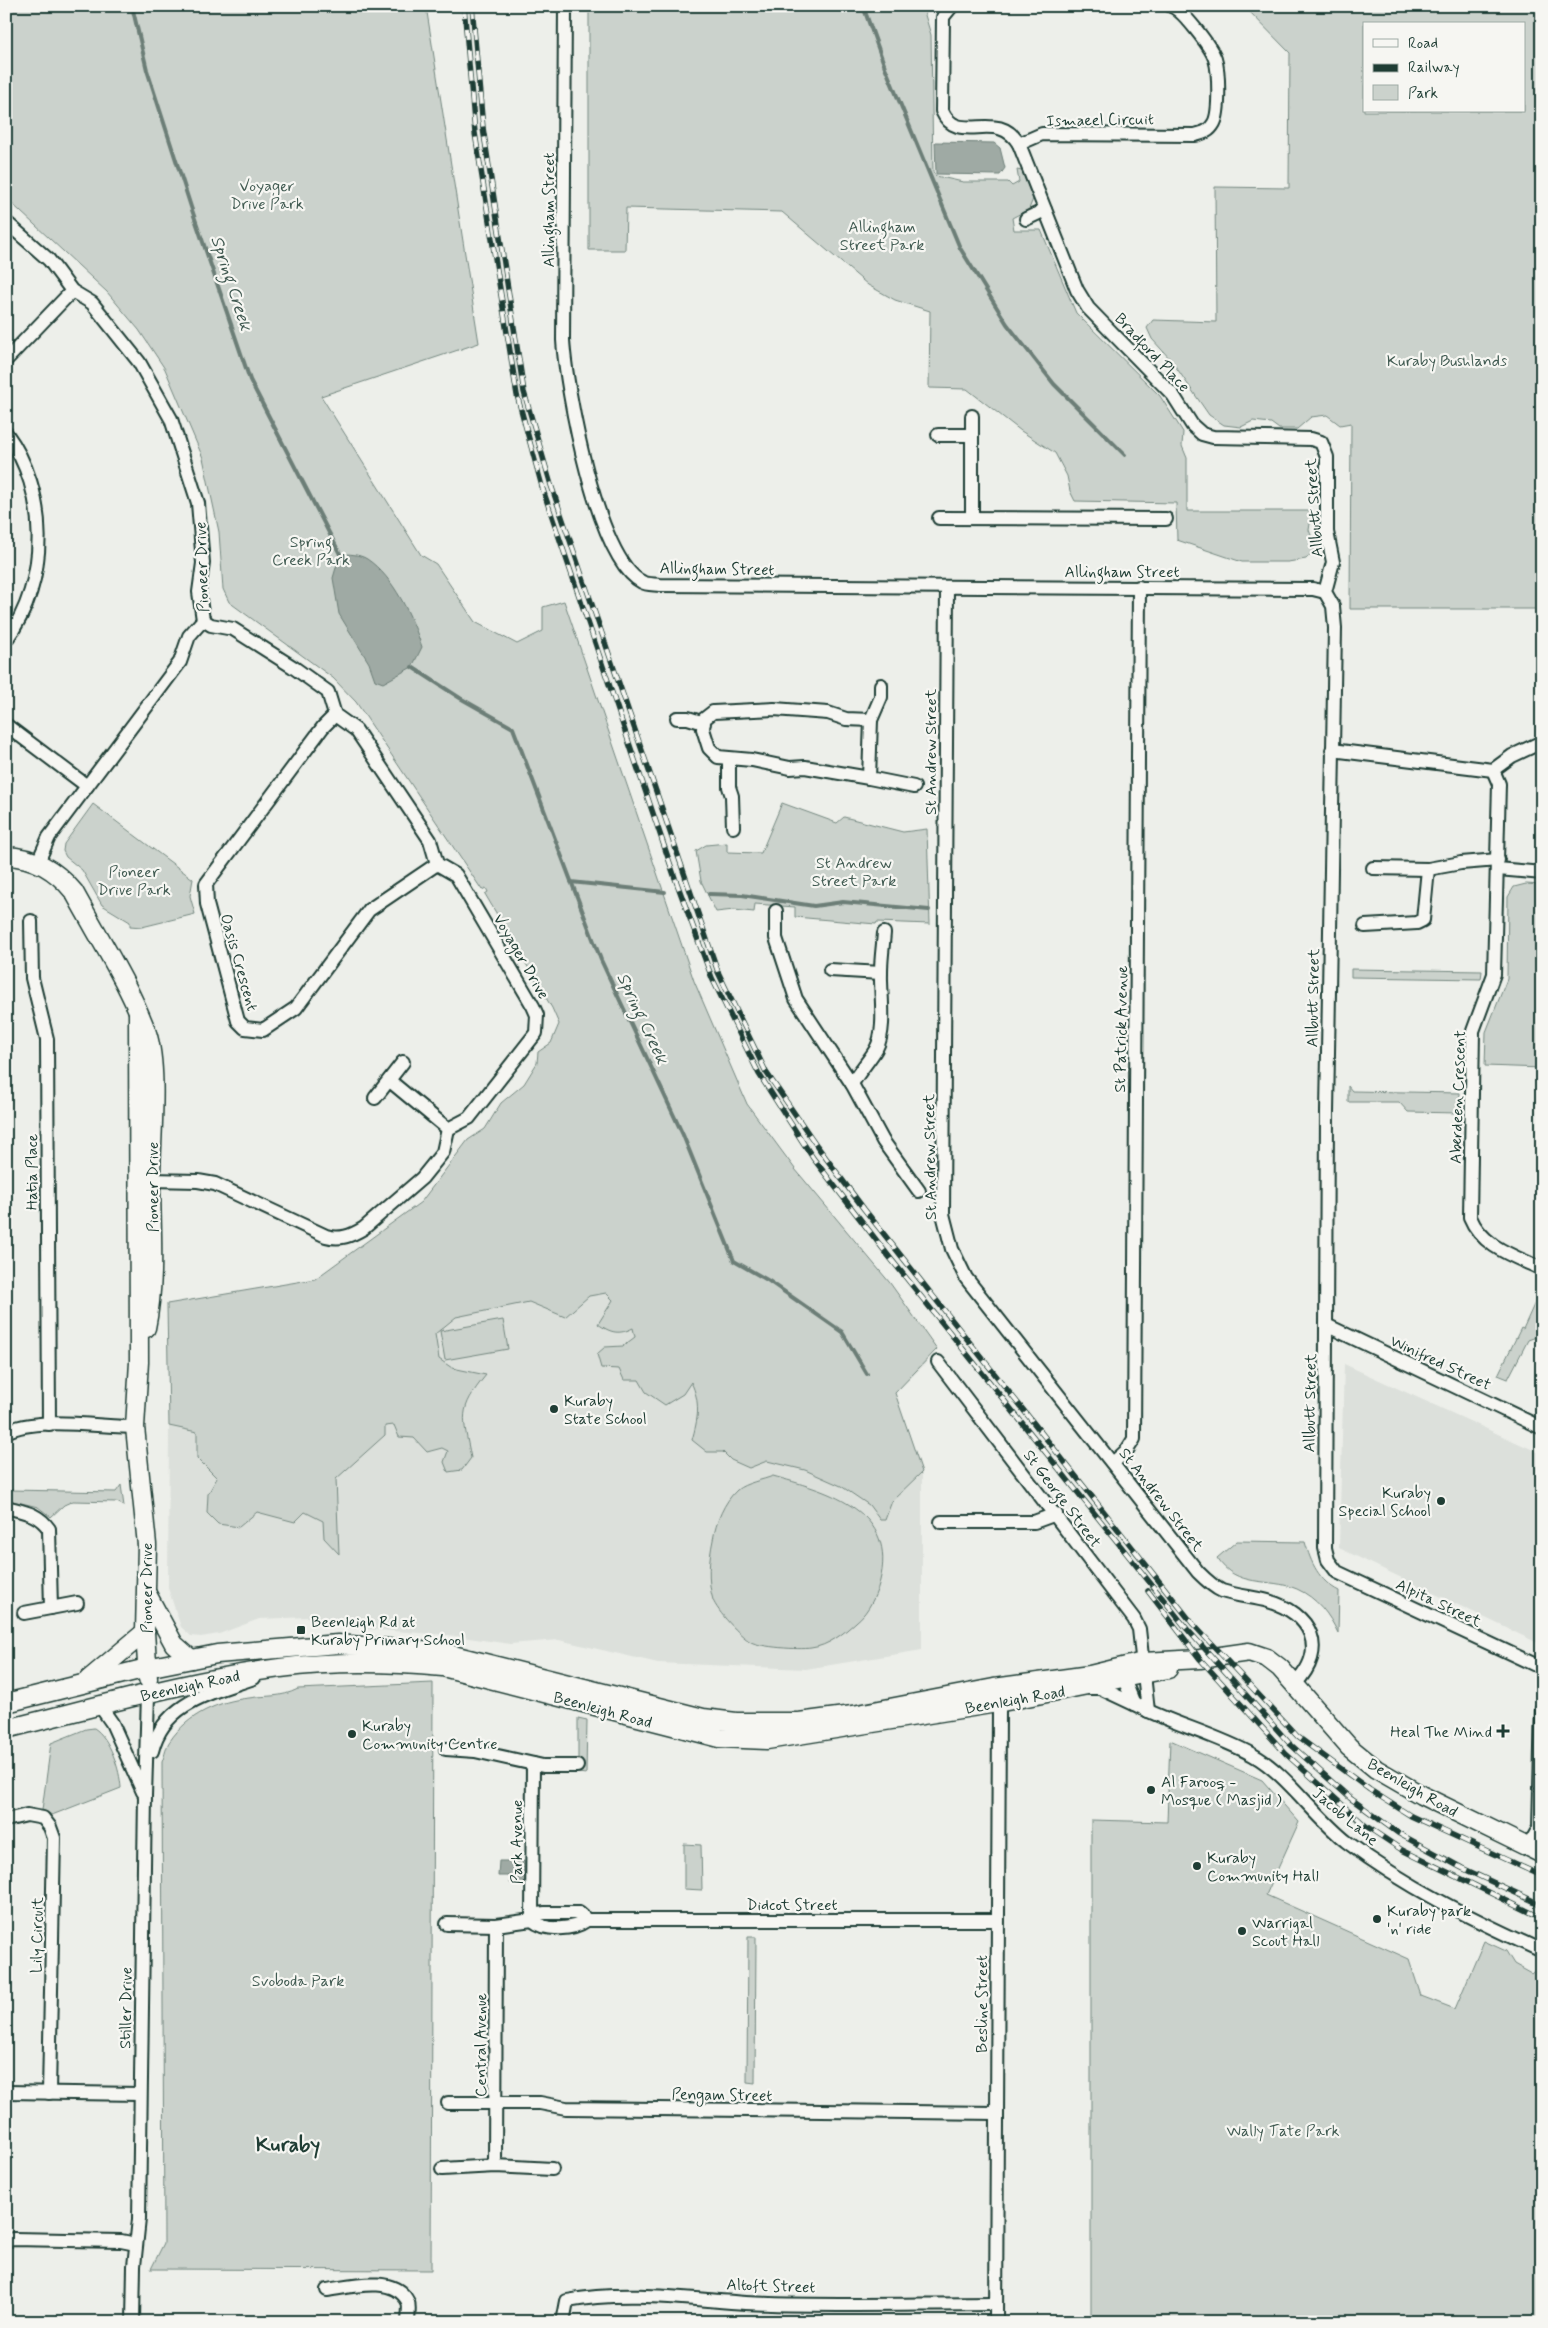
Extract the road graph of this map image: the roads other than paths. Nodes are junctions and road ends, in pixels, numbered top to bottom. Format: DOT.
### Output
graph roads {
  1 [pos="565,6"];
  2 [pos="952,6"];
  3 [pos="1171,6"];
  4 [pos="1019,144"];
  5 [pos="1045,210"];
  6 [pos="1026,219"];
  7 [pos="6,222"];
  8 [pos="72,291"];
  9 [pos="6,360"];
  10 [pos="972,416"];
  11 [pos="6,433"];
  12 [pos="938,435"];
  13 [pos="972,435"];
  14 [pos="1321,442"];
  15 [pos="939,518"];
  16 [pos="972,518"];
  17 [pos="1166,519"];
  18 [pos="947,587"];
  19 [pos="1139,587"];
  20 [pos="1325,592"];
  21 [pos="203,620"];
  22 [pos="6,640"];
  23 [pos="881,685"];
  24 [pos="335,716"];
  25 [pos="677,718"];
  26 [pos="870,720"];
  27 [pos="704,724"];
  28 [pos="6,725"];
  29 [pos="1542,742"];
  30 [pos="1332,750"];
  31 [pos="729,760"];
  32 [pos="1493,770"];
  33 [pos="869,778"];
  34 [pos="87,786"];
  35 [pos="914,787"];
  36 [pos="733,827"];
  37 [pos="6,856"];
  38 [pos="38,862"];
  39 [pos="437,864"];
  40 [pos="1498,864"];
  41 [pos="1374,868"];
  42 [pos="1428,870"];
  43 [pos="1542,873"];
  44 [pos="776,911"];
  45 [pos="31,921"];
  46 [pos="1365,926"];
  47 [pos="884,933"];
  48 [pos="830,970"];
  49 [pos="881,973"];
  50 [pos="138,1013"];
  51 [pos="403,1062"];
  52 [pos="390,1081"];
  53 [pos="852,1084"];
  54 [pos="375,1098"];
  55 [pos="448,1129"];
  56 [pos="151,1180"];
  57 [pos="919,1191"];
  58 [pos="1542,1270"];
  59 [pos="1326,1325"];
  60 [pos="140,1362"];
  61 [pos="938,1362"];
  62 [pos="49,1424"];
  63 [pos="135,1427"];
  64 [pos="1542,1428"];
  65 [pos="6,1432"];
  66 [pos="1113,1463"];
  67 [pos="6,1507"];
  68 [pos="1056,1514"];
  69 [pos="941,1522"];
  70 [pos="1328,1560"];
  71 [pos="146,1591"];
  72 [pos="77,1604"];
  73 [pos="50,1608"];
  74 [pos="24,1613"];
  75 [pos="145,1632"];
  76 [pos="191,1659"];
  77 [pos="147,1668"];
  78 [pos="282,1668"];
  79 [pos="1144,1668"];
  80 [pos="1542,1668"];
  81 [pos="1124,1679"];
  82 [pos="84,1684"];
  83 [pos="1295,1684"];
  84 [pos="1081,1688"];
  85 [pos="148,1694"];
  86 [pos="995,1695"];
  87 [pos="6,1703"];
  88 [pos="1134,1704"];
  89 [pos="100,1706"];
  90 [pos="1542,1708"];
  91 [pos="1148,1711"];
  92 [pos="6,1729"];
  93 [pos="446,1749"];
  94 [pos="533,1764"];
  95 [pos="577,1766"];
  96 [pos="145,1779"];
  97 [pos="144,1796"];
  98 [pos="6,1820"];
  99 [pos="1535,1851"];
  100 [pos="532,1920"];
  101 [pos="997,1920"];
  102 [pos="447,1924"];
  103 [pos="496,1925"];
  104 [pos="1542,1951"];
  105 [pos="6,2092"];
  106 [pos="49,2093"];
  107 [pos="140,2094"];
  108 [pos="496,2102"];
  109 [pos="448,2103"];
  110 [pos="997,2113"];
  111 [pos="495,2166"];
  112 [pos="442,2169"];
  113 [pos="552,2169"];
  114 [pos="6,2241"];
  115 [pos="136,2244"];
  116 [pos="326,2290"];
  117 [pos="996,2304"];
  118 [pos="133,2322"];
  119 [pos="408,2322"];
  120 [pos="562,2322"];
  121 [pos="996,2322"];
  1 -- 18 [label="street, Allingham Street"];
  2 -- 4 [label="street"];
  3 -- 4 [label="street, Ismaeel Circuit"];
  4 -- 5 [label="street, Bradford Place"];
  5 -- 6 [label="street"];
  5 -- 14 [label="street, Bradford Place"];
  7 -- 8 [label="street, Pioneer Drive"];
  8 -- 9 [label="street"];
  8 -- 21 [label="street, Pioneer Drive"];
  10 -- 13 [label="street"];
  11 -- 22 [label="street"];
  12 -- 13 [label="street"];
  13 -- 16 [label="street"];
  14 -- 20 [label="street, Allbutt Street"];
  15 -- 16 [label="street"];
  16 -- 17 [label="street"];
  18 -- 19 [label="street, Allingham Street"];
  18 -- 66 [label="street, St Andrew Street"];
  19 -- 20 [label="street, Allingham Street"];
  19 -- 66 [label="street, St Patrick Avenue"];
  20 -- 30 [label="street, Allbutt Street"];
  21 -- 24 [label="street"];
  21 -- 34 [label="street, Pioneer Drive"];
  23 -- 26 [label="street"];
  24 -- 39 [label="street"];
  24 -- 39 [label="street, Oasis Crescent"];
  25 -- 27 [label="street"];
  26 -- 27 [label="street"];
  26 -- 33 [label="street"];
  27 -- 31 [label="street"];
  28 -- 34 [label="street"];
  29 -- 32 [label="street"];
  30 -- 32 [label="street"];
  30 -- 59 [label="street, Allbutt Street"];
  31 -- 33 [label="street"];
  31 -- 36 [label="street"];
  32 -- 40 [label="street, Aberdeen Crescent"];
  33 -- 35 [label="street"];
  34 -- 38 [label="street, Pioneer Drive"];
  37 -- 38 [label="main road"];
  38 -- 50 [label="main road, Pioneer Drive"];
  39 -- 55 [label="street, Voyager Drive"];
  40 -- 42 [label="street"];
  40 -- 43 [label="street"];
  40 -- 58 [label="street, Aberdeen Crescent"];
  41 -- 42 [label="street"];
  42 -- 46 [label="street"];
  44 -- 53 [label="street"];
  45 -- 62 [label="street, Hatia Place"];
  47 -- 49 [label="street"];
  48 -- 49 [label="street"];
  49 -- 53 [label="street"];
  50 -- 56 [label="main road, Pioneer Drive"];
  50 -- 60 [label="main road, Pioneer Drive"];
  51 -- 52 [label="street"];
  52 -- 54 [label="street"];
  52 -- 55 [label="street"];
  53 -- 57 [label="street"];
  55 -- 56 [label="street"];
  56 -- 60 [label="main road, Pioneer Drive"];
  59 -- 64 [label="street, Winifred Street"];
  59 -- 70 [label="street, Allbutt Street"];
  60 -- 63 [label="main road, Pioneer Drive"];
  61 -- 68 [label="street, St George Street"];
  62 -- 63 [label="street"];
  62 -- 65 [label="street"];
  63 -- 71 [label="main road, Pioneer Drive"];
  66 -- 83 [label="street, St Andrew Street"];
  67 -- 73 [label="street"];
  68 -- 69 [label="street"];
  68 -- 79 [label="street, St George Street"];
  70 -- 80 [label="street, Alpita Street"];
  71 -- 75 [label="main road, Pioneer Drive"];
  71 -- 76 [label="main road"];
  72 -- 73 [label="street"];
  73 -- 74 [label="street"];
  75 -- 77 [label="main road, Pioneer Drive"];
  75 -- 82 [label="main road"];
  76 -- 77 [label="main road, Beenleigh Road"];
  76 -- 86 [label="main road, Beenleigh Road"];
  77 -- 82 [label="main road, Beenleigh Road"];
  77 -- 85 [label="main road, Pioneer Drive"];
  78 -- 85 [label="main road, Beenleigh Road"];
  78 -- 86 [label="main road, Beenleigh Road"];
  78 -- 96 [label="street"];
  79 -- 81 [label="main road, Beenleigh Road"];
  79 -- 83 [label="main road, Beenleigh Road"];
  79 -- 86 [label="main road, Beenleigh Road"];
  79 -- 91 [label="street, St George Street"];
  81 -- 84 [label="main road, Beenleigh Road"];
  81 -- 88 [label="street"];
  82 -- 87 [label="main road, Beenleigh Road"];
  83 -- 99 [label="main road, Beenleigh Road"];
  84 -- 86 [label="main road, Beenleigh Road"];
  84 -- 88 [label="street, Jacob Lane"];
  85 -- 89 [label="main road, Beenleigh Road"];
  85 -- 96 [label="street, Stiller Drive"];
  86 -- 101 [label="street, Besline Street"];
  88 -- 91 [label="street, Jacob Lane"];
  89 -- 92 [label="main road, Beenleigh Road"];
  89 -- 97 [label="street"];
  90 -- 99 [label="street"];
  91 -- 104 [label="street, Jacob Lane"];
  93 -- 94 [label="street"];
  94 -- 95 [label="street"];
  94 -- 100 [label="street, Park Avenue"];
  96 -- 97 [label="street, Stiller Drive"];
  97 -- 107 [label="street, Stiller Drive"];
  98 -- 106 [label="street, Lily Circuit"];
  100 -- 101 [label="street, Didcot Street"];
  100 -- 103 [label="street, Didcot Street"];
  101 -- 110 [label="street, Besline Street"];
  102 -- 103 [label="street, Didcot Street"];
  103 -- 108 [label="street, Central Avenue"];
  105 -- 106 [label="street"];
  106 -- 107 [label="street"];
  107 -- 115 [label="street, Stiller Drive"];
  108 -- 109 [label="street, Pengam Street"];
  108 -- 110 [label="street, Pengam Street"];
  108 -- 111 [label="street, Central Avenue"];
  110 -- 117 [label="street, Besline Street"];
  111 -- 112 [label="street"];
  111 -- 113 [label="street"];
  114 -- 115 [label="street"];
  115 -- 118 [label="street, Stiller Drive"];
  116 -- 119 [label="street"];
  117 -- 120 [label="street, Altoft Street"];
  117 -- 121 [label="street, Besline Street"];
}
